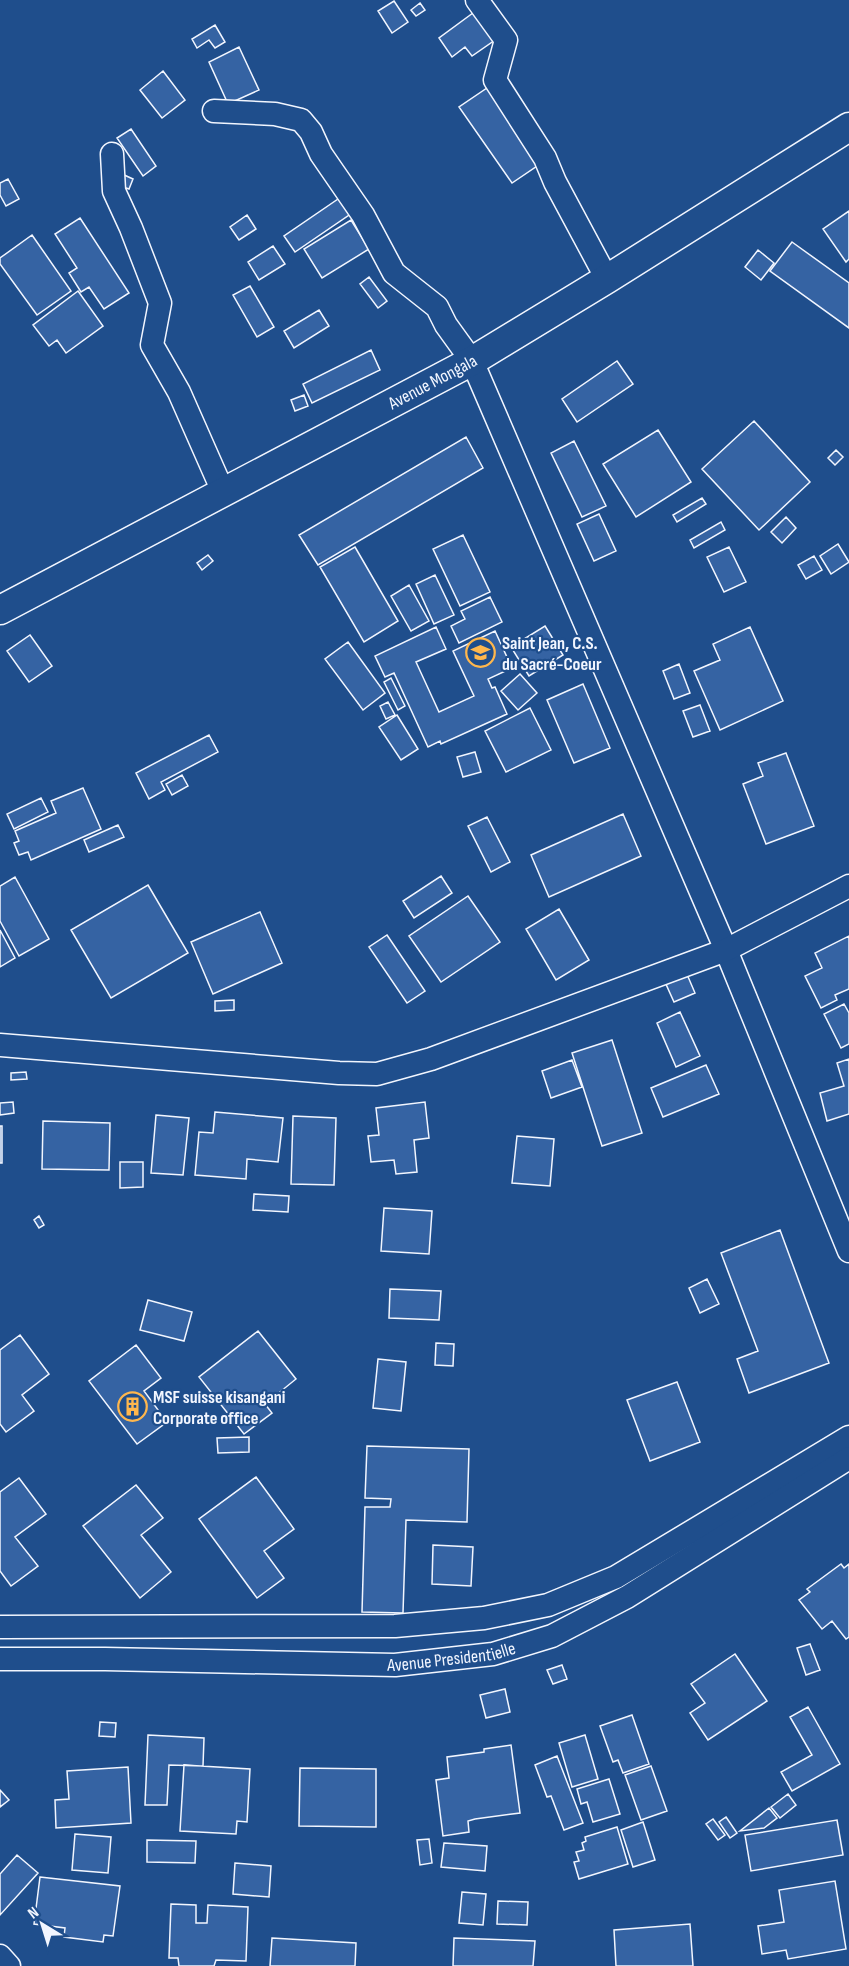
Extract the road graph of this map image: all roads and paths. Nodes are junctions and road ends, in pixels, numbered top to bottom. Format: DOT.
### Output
graph roads {
  1 [pos="477,0"];
  2 [pos="214,111"];
  3 [pos="849,127"];
  4 [pos="112,154"];
  5 [pos="607,279"];
  6 [pos="472,361"];
  7 [pos="224,494"];
  8 [pos="0,610"];
  9 [pos="849,886"];
  10 [pos="726,950"];
  11 [pos="0,1045"];
  12 [pos="849,1251"];
  13 [pos="849,1437"];
  14 [pos="849,1458"];
  15 [pos="616,1577"];
  16 [pos="627,1597"];
  17 [pos="394,1626"];
  18 [pos="0,1628"];
  19 [pos="0,1659"];
  20 [pos="395,1665"];
  21 [pos="0,1956"];
  22 [pos="9,1966"];
  1 -- 5 [label="street"];
  2 -- 6 [label="street"];
  3 -- 5 [label="street, Avenue Mongala"];
  4 -- 7 [label="street"];
  5 -- 6 [label="street, Avenue Mongala"];
  6 -- 7 [label="street, Avenue Mongala"];
  6 -- 10 [label="street"];
  7 -- 8 [label="street, Avenue Mongala"];
  9 -- 10 [label="street"];
  10 -- 11 [label="street"];
  10 -- 12 [label="street"];
  13 -- 15 [label="street, Avenue Presidentielle"];
  14 -- 16 [label="street, Avenue Presidentielle"];
  15 -- 16 [label="street"];
  15 -- 17 [label="street, Avenue Presidentielle"];
  16 -- 20 [label="street, Avenue Presidentielle"];
  17 -- 18 [label="street, Avenue Presidentielle"];
  17 -- 20 [label="street"];
  19 -- 20 [label="street, Avenue Presidentielle"];
  21 -- 22 [label="street"];
}
